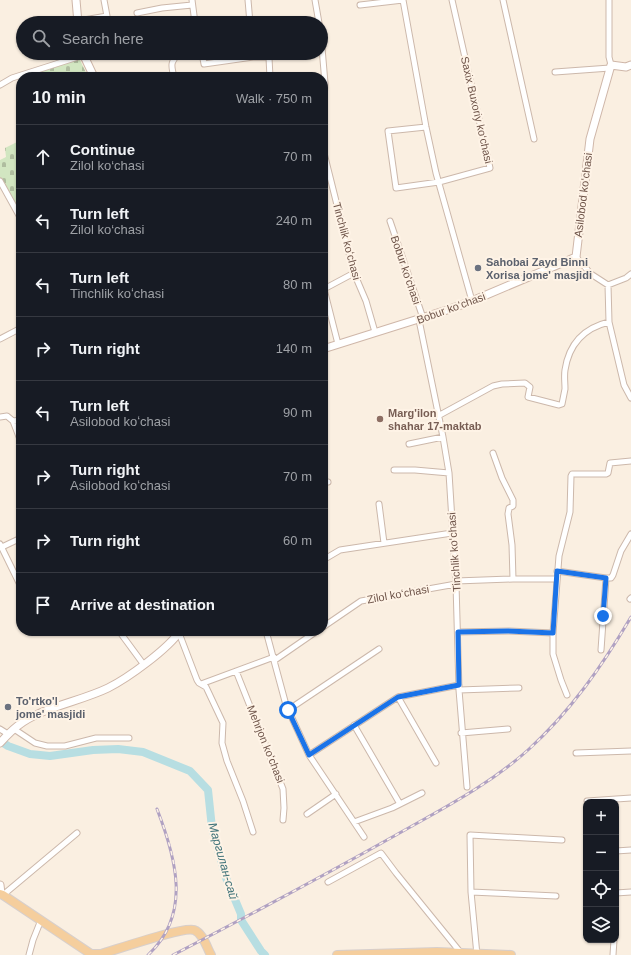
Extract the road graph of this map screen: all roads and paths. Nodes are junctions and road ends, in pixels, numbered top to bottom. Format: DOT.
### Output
graph roads {
  1 [pos="76,0"];
  2 [pos="104,0"];
  3 [pos="248,0"];
  4 [pos="315,0"];
  5 [pos="403,0"];
  6 [pos="452,0"];
  7 [pos="503,0"];
  8 [pos="609,0"];
  9 [pos="192,3"];
  10 [pos="360,5"];
  11 [pos="137,13"];
  12 [pos="77,16"];
  13 [pos="107,16"];
  14 [pos="194,16"];
  15 [pos="249,16"];
  16 [pos="318,16"];
  17 [pos="66,60"];
  18 [pos="87,60"];
  19 [pos="172,60"];
  20 [pos="203,60"];
  21 [pos="226,60"];
  22 [pos="269,60"];
  23 [pos="322,60"];
  24 [pos="631,65"];
  25 [pos="610,66"];
  26 [pos="30,72"];
  27 [pos="92,72"];
  28 [pos="173,72"];
  29 [pos="270,72"];
  30 [pos="323,72"];
  31 [pos="555,72"];
  32 [pos="16,77"];
  33 [pos="0,85"];
  34 [pos="426,127"];
  35 [pos="534,139"];
  36 [pos="328,169"];
  37 [pos="0,181"];
  38 [pos="439,182"];
  39 [pos="16,209"];
  40 [pos="390,221"];
  41 [pos="576,258"];
  42 [pos="354,273"];
  43 [pos="631,274"];
  44 [pos="608,285"];
  45 [pos="328,286"];
  46 [pos="472,302"];
  47 [pos="328,305"];
  48 [pos="421,319"];
  49 [pos="609,322"];
  50 [pos="16,331"];
  51 [pos="375,332"];
  52 [pos="0,339"];
  53 [pos="338,344"];
  54 [pos="328,347"];
  55 [pos="631,398"];
  56 [pos="438,416"];
  57 [pos="0,417"];
  58 [pos="13,420"];
  59 [pos="16,428"];
  60 [pos="443,436"];
  61 [pos="409,444"];
  62 [pos="493,453"];
  63 [pos="631,461"];
  64 [pos="394,470"];
  65 [pos="448,473"];
  66 [pos="379,504"];
  67 [pos="452,533"];
  68 [pos="631,534"];
  69 [pos="16,540"];
  70 [pos="384,543"];
  71 [pos="1,545"];
  72 [pos="328,557"];
  73 [pos="557,571"];
  74 [pos="16,576"];
  75 [pos="606,578"];
  76 [pos="513,579"];
  77 [pos="557,579"];
  78 [pos="456,583"];
  79 [pos="328,624"];
  80 [pos="458,632"];
  81 [pos="553,633"];
  82 [pos="123,636"];
  83 [pos="175,636"];
  84 [pos="180,636"];
  85 [pos="267,636"];
  86 [pos="309,636"];
  87 [pos="379,649"];
  88 [pos="601,650"];
  89 [pos="274,659"];
  90 [pos="144,665"];
  91 [pos="236,671"];
  92 [pos="201,684"];
  93 [pos="459,687"];
  94 [pos="519,688"];
  95 [pos="567,696"];
  96 [pos="398,697"];
  97 [pos="288,710"];
  98 [pos="354,725"];
  99 [pos="0,728"];
  100 [pos="14,729"];
  101 [pos="508,730"];
  102 [pos="461,733"];
  103 [pos="128,738"];
  104 [pos="4,739"];
  105 [pos="631,751"];
  106 [pos="576,753"];
  107 [pos="309,755"];
  108 [pos="436,763"];
  109 [pos="467,787"];
  110 [pos="422,793"];
  111 [pos="336,794"];
  112 [pos="631,798"];
  113 [pos="616,799"];
  114 [pos="400,804"];
  115 [pos="308,814"];
  116 [pos="283,820"];
  117 [pos="354,822"];
  118 [pos="253,832"];
  119 [pos="77,833"];
  120 [pos="364,837"];
  121 [pos="562,840"];
  122 [pos="619,850"];
  123 [pos="631,850"];
  124 [pos="328,882"];
  125 [pos="1,892"];
  126 [pos="471,892"];
  127 [pos="631,892"];
  128 [pos="619,893"];
  129 [pos="556,896"];
  130 [pos="41,920"];
  131 [pos="614,943"];
  132 [pos="461,953"];
  133 [pos="476,954"];
  134 [pos="29,955"];
  135 [pos="211,955"];
  136 [pos="337,955"];
  137 [pos="511,955"];
  138 [pos="613,955"];
  1 -- 12 [label="street"];
  2 -- 13 [label="street"];
  3 -- 15 [label="street"];
  4 -- 16 [label="street"];
  5 -- 10 [label="street"];
  5 -- 34 [label="street"];
  6 -- 38 [label="street, Saxix Buxoriy ko‘chasi"];
  7 -- 35 [label="street"];
  8 -- 25 [label="street, Asilobod koʻchasi"];
  9 -- 11 [label="street"];
  9 -- 14 [label="street"];
  17 -- 26 [label="street"];
  18 -- 27 [label="street"];
  19 -- 28 [label="street"];
  20 -- 21 [label="street"];
  22 -- 29 [label="street"];
  23 -- 30 [label="street"];
  24 -- 25 [label="street"];
  25 -- 31 [label="street"];
  25 -- 41 [label="street, Asilobod koʻchasi"];
  32 -- 33 [label="street"];
  34 -- 38 [label="street"];
  34 -- 38 [label="street"];
  36 -- 42 [label="street, Tinchlik koʻchasi"];
  37 -- 39 [label="street"];
  38 -- 46 [label="street"];
  40 -- 48 [label="street, Bobur ko'chasi"];
  41 -- 44 [label="street"];
  41 -- 46 [label="street, Bobur koʻchasi"];
  42 -- 45 [label="street"];
  42 -- 51 [label="street, Tinchlik koʻchasi"];
  43 -- 44 [label="street"];
  44 -- 49 [label="street"];
  46 -- 48 [label="street, Bobur koʻchasi"];
  47 -- 53 [label="street"];
  48 -- 51 [label="street, Bobur koʻchasi"];
  48 -- 56 [label="street, Tinchlik koʻchasi"];
  49 -- 55 [label="street"];
  49 -- 56 [label="street"];
  50 -- 52 [label="street"];
  51 -- 53 [label="street, Bobur koʻchasi"];
  53 -- 54 [label="street, Bobur koʻchasi"];
  56 -- 60 [label="street, Tinchlik koʻchasi"];
  57 -- 58 [label="street"];
  58 -- 59 [label="street"];
  60 -- 61 [label="street"];
  60 -- 65 [label="street, Tinchlik koʻchasi"];
  62 -- 76 [label="street"];
  63 -- 73 [label="street"];
  64 -- 65 [label="street"];
  65 -- 67 [label="street, Tinchlik koʻchasi"];
  66 -- 70 [label="street"];
  67 -- 70 [label="street"];
  67 -- 78 [label="street, Tinchlik koʻchasi"];
  68 -- 75 [label="street"];
  69 -- 71 [label="street"];
  70 -- 72 [label="street"];
  71 -- 74 [label="street"];
  73 -- 75 [label="street"];
  73 -- 77 [label="street"];
  75 -- 88 [label="street"];
  76 -- 77 [label="street, Zilol ko‘chasi"];
  76 -- 78 [label="street, Zilol ko‘chasi"];
  77 -- 81 [label="street"];
  78 -- 79 [label="street, Zilol ko‘chasi"];
  78 -- 80 [label="street, Tinchlik koʻchasi"];
  80 -- 81 [label="street"];
  80 -- 93 [label="street, Tinchlik koʻchasi"];
  81 -- 95 [label="street"];
  82 -- 90 [label="street"];
  83 -- 90 [label="street"];
  84 -- 92 [label="street"];
  85 -- 89 [label="street"];
  86 -- 89 [label="street"];
  87 -- 97 [label="street"];
  89 -- 91 [label="street"];
  89 -- 97 [label="street"];
  90 -- 100 [label="street"];
  91 -- 92 [label="street"];
  91 -- 116 [label="street, Mehrjon koʻchasi"];
  92 -- 118 [label="street"];
  93 -- 94 [label="street"];
  93 -- 96 [label="street"];
  93 -- 102 [label="street, Tinchlik koʻchasi"];
  96 -- 98 [label="street"];
  96 -- 108 [label="street"];
  97 -- 107 [label="street"];
  98 -- 107 [label="street"];
  98 -- 114 [label="street"];
  99 -- 104 [label="street"];
  100 -- 103 [label="street"];
  100 -- 104 [label="street"];
  101 -- 102 [label="street"];
  102 -- 109 [label="street, Tinchlik koʻchasi"];
  105 -- 106 [label="street"];
  107 -- 111 [label="street"];
  110 -- 114 [label="street"];
  111 -- 115 [label="street"];
  111 -- 117 [label="street"];
  112 -- 113 [label="street"];
  114 -- 117 [label="street"];
  117 -- 120 [label="street"];
  119 -- 125 [label="street"];
  121 -- 126 [label="street"];
  122 -- 123 [label="street"];
  124 -- 132 [label="street"];
  125 -- 130 [label="main road"];
  126 -- 129 [label="street"];
  126 -- 133 [label="street"];
  127 -- 128 [label="street"];
  130 -- 134 [label="street"];
  130 -- 135 [label="main road"];
  131 -- 138 [label="street"];
  132 -- 133 [label="main road"];
  132 -- 136 [label="main road"];
  133 -- 137 [label="main road"];
}
